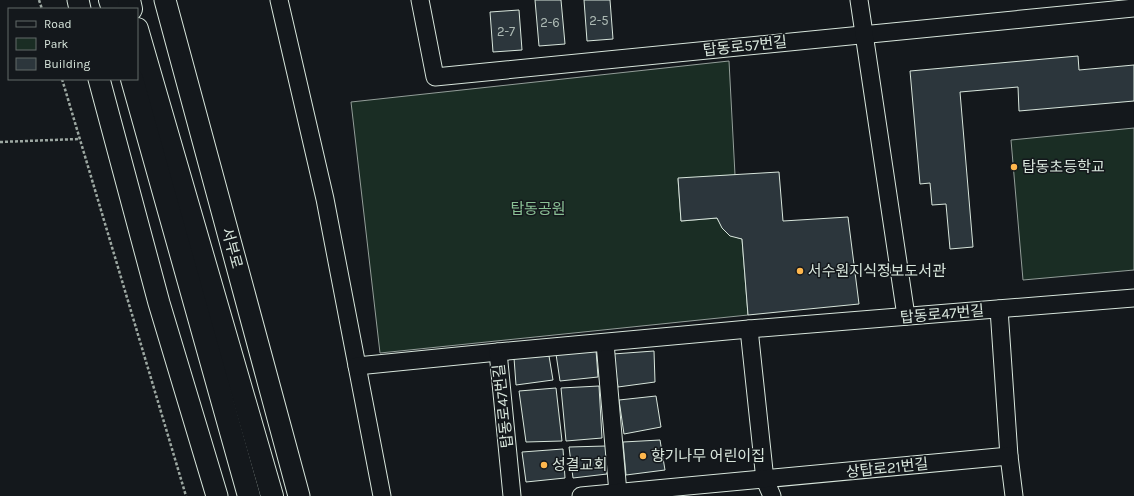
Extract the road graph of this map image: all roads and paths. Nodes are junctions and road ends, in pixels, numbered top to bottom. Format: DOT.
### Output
graph roads {
  1 [pos="165,0"];
  2 [pos="279,0"];
  3 [pos="420,0"];
  4 [pos="859,0"];
  5 [pos="1134,8"];
  6 [pos="138,31"];
  7 [pos="863,35"];
  8 [pos="62,80"];
  9 [pos="99,80"];
  10 [pos="132,80"];
  11 [pos="79,139"];
  12 [pos="0,142"];
  13 [pos="1134,298"];
  14 [pos="998,309"];
  15 [pos="906,316"];
  16 [pos="749,329"];
  17 [pos="605,343"];
  18 [pos="498,352"];
  19 [pos="357,366"];
  20 [pos="1009,456"];
  21 [pos="765,480"];
  22 [pos="683,491"];
  23 [pos="618,493"];
  24 [pos="186,496"];
  25 [pos="217,496"];
  26 [pos="249,496"];
  27 [pos="272,496"];
  28 [pos="299,496"];
  29 [pos="382,496"];
  30 [pos="512,496"];
  31 [pos="590,496"];
  32 [pos="772,496"];
  33 [pos="1014,496"];
  1 -- 28 [label="street, 서부로"];
  2 -- 19 [label="street"];
  3 -- 7 [label="street, 탑동로57번길"];
  4 -- 7 [label="street"];
  5 -- 7 [label="street, 탑동로57번길"];
  6 -- 27 [label="main road, 서부로"];
  7 -- 15 [label="street"];
  8 -- 11 [label="path"];
  9 -- 25 [label="street"];
  10 -- 26 [label="main road"];
  11 -- 12 [label="path"];
  11 -- 24 [label="path"];
  13 -- 14 [label="street, 탑동로47번길"];
  14 -- 15 [label="street, 탑동로47번길"];
  14 -- 20 [label="street"];
  15 -- 16 [label="street, 탑동로47번길"];
  16 -- 17 [label="street, 탑동로47번길"];
  16 -- 21 [label="street"];
  17 -- 18 [label="street, 탑동로47번길"];
  17 -- 23 [label="street"];
  18 -- 19 [label="street"];
  18 -- 30 [label="street, 탑동로47번길"];
  19 -- 29 [label="street"];
  20 -- 21 [label="street, 상탑로21번길"];
  20 -- 33 [label="street"];
  21 -- 22 [label="street"];
  21 -- 32 [label="street"];
  22 -- 23 [label="street"];
  23 -- 31 [label="street"];
}
